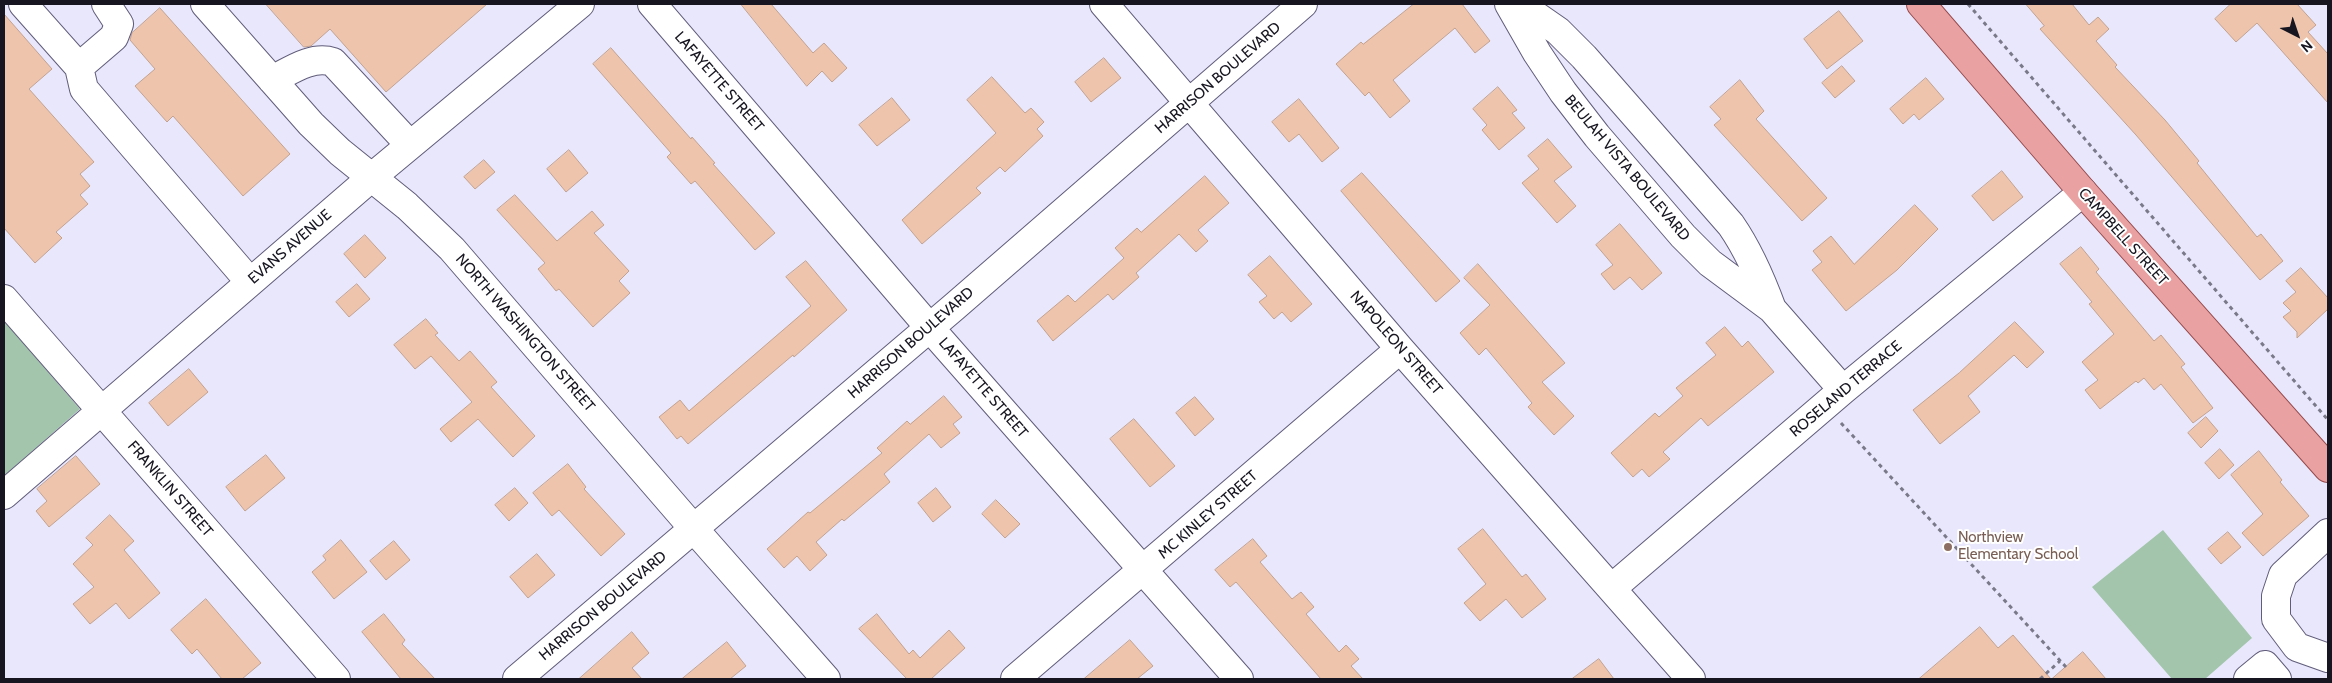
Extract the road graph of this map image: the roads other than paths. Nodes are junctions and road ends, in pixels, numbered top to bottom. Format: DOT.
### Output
graph roads {
  1 [pos="23,4"];
  2 [pos="106,4"];
  3 [pos="205,4"];
  4 [pos="580,4"];
  5 [pos="652,4"];
  6 [pos="1104,4"];
  7 [pos="1303,4"];
  8 [pos="1508,4"];
  9 [pos="1519,4"];
  10 [pos="1921,4"];
  11 [pos="79,67"];
  12 [pos="272,80"];
  13 [pos="1190,103"];
  14 [pos="410,145"];
  15 [pos="372,177"];
  16 [pos="2083,192"];
  17 [pos="250,282"];
  18 [pos="4,299"];
  19 [pos="1772,309"];
  20 [pos="929,328"];
  21 [pos="1400,349"];
  22 [pos="1834,398"];
  23 [pos="101,410"];
  24 [pos="2328,468"];
  25 [pos="4,494"];
  26 [pos="694,529"];
  27 [pos="2328,533"];
  28 [pos="1144,570"];
  29 [pos="1612,588"];
  30 [pos="2328,658"];
  31 [pos="336,679"];
  32 [pos="517,679"];
  33 [pos="826,679"];
  34 [pos="1015,679"];
  35 [pos="1239,679"];
  36 [pos="1691,679"];
  37 [pos="2248,679"];
  38 [pos="2278,679"];
  1 -- 11 [label="street"];
  2 -- 11 [label="street"];
  3 -- 12 [label="street, NORTH WASHINGTON STREET"];
  4 -- 14 [label="street, EVANS AVENUE"];
  5 -- 20 [label="street, LAFAYETTE STREET"];
  6 -- 13 [label="street, NAPOLEON STREET"];
  7 -- 13 [label="street, HARRISON BOULEVARD"];
  8 -- 19 [label="street, BEULAH VISTA BOULEVARD"];
  9 -- 19 [label="street, BEULAH VISTA BOULEVARD"];
  10 -- 16 [label="main road, CAMPBELL STREET"];
  11 -- 17 [label="street"];
  12 -- 14 [label="street"];
  12 -- 15 [label="street, NORTH WASHINGTON STREET"];
  13 -- 20 [label="street, HARRISON BOULEVARD"];
  13 -- 21 [label="street, NAPOLEON STREET"];
  14 -- 15 [label="street, EVANS AVENUE"];
  15 -- 17 [label="street, EVANS AVENUE"];
  15 -- 26 [label="street, NORTH WASHINGTON STREET"];
  16 -- 22 [label="street, ROSELAND TERRACE"];
  16 -- 24 [label="main road, CAMPBELL STREET"];
  17 -- 23 [label="street, EVANS AVENUE"];
  18 -- 23 [label="street, FRANKLIN STREET"];
  19 -- 22 [label="street, BEULAH VISTA BOULEVARD"];
  20 -- 26 [label="street, HARRISON BOULEVARD"];
  20 -- 28 [label="street, LAFAYETTE STREET"];
  21 -- 28 [label="street, MC KINLEY STREET"];
  21 -- 29 [label="street, NAPOLEON STREET"];
  22 -- 29 [label="street, ROSELAND TERRACE"];
  23 -- 25 [label="street, EVANS AVENUE"];
  23 -- 31 [label="street, FRANKLIN STREET"];
  26 -- 32 [label="street, HARRISON BOULEVARD"];
  26 -- 33 [label="street, NORTH WASHINGTON STREET"];
  27 -- 30 [label="street"];
  28 -- 34 [label="street, MC KINLEY STREET"];
  28 -- 35 [label="street, LAFAYETTE STREET"];
  29 -- 36 [label="street, NAPOLEON STREET"];
  37 -- 38 [label="street"];
}
